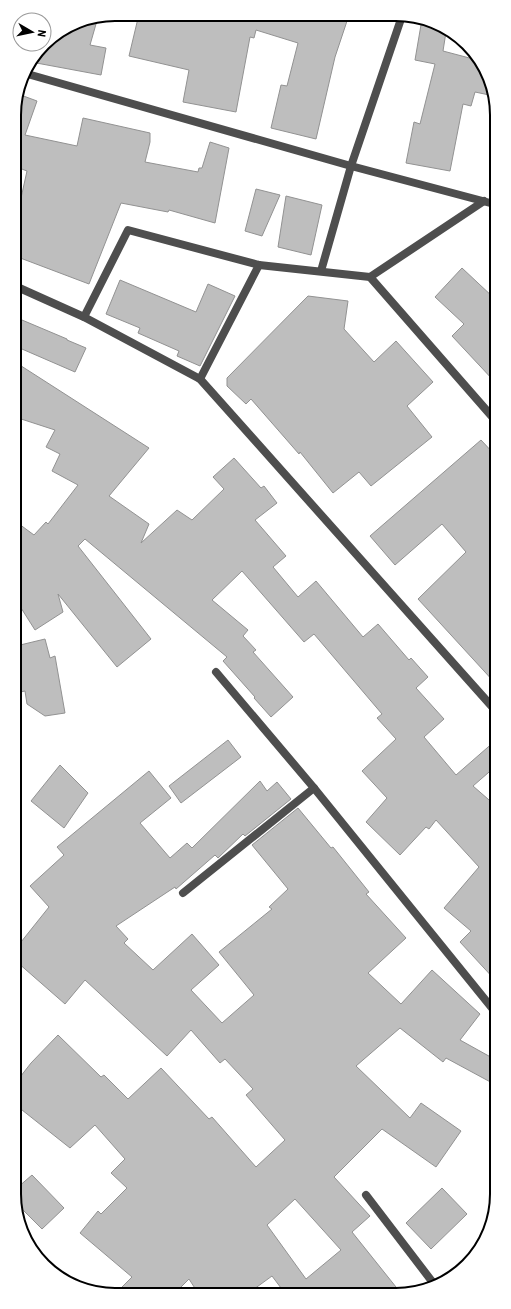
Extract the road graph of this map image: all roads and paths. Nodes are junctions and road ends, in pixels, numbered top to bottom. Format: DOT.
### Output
graph roads {
  1 [pos="400,21"];
  2 [pos="30,75"];
  3 [pos="351,166"];
  4 [pos="484,201"];
  5 [pos="490,203"];
  6 [pos="259,265"];
  7 [pos="321,271"];
  8 [pos="370,277"];
  9 [pos="21,289"];
  10 [pos="84,317"];
  11 [pos="200,380"];
  12 [pos="490,414"];
  13 [pos="216,672"];
  14 [pos="490,704"];
  15 [pos="314,788"];
  16 [pos="183,893"];
  17 [pos="490,1006"];
  18 [pos="366,1195"];
  19 [pos="432,1281"];
  1 -- 3 [label="street"];
  2 -- 3 [label="street"];
  3 -- 4 [label="street"];
  3 -- 7 [label="street"];
  4 -- 5 [label="street"];
  4 -- 8 [label="street"];
  6 -- 7 [label="street"];
  6 -- 10 [label="street"];
  6 -- 11 [label="street"];
  7 -- 8 [label="street"];
  8 -- 12 [label="street"];
  9 -- 10 [label="street"];
  10 -- 11 [label="street"];
  11 -- 14 [label="street"];
  13 -- 15 [label="street"];
  15 -- 16 [label="street"];
  15 -- 17 [label="street"];
  18 -- 19 [label="street"];
}
